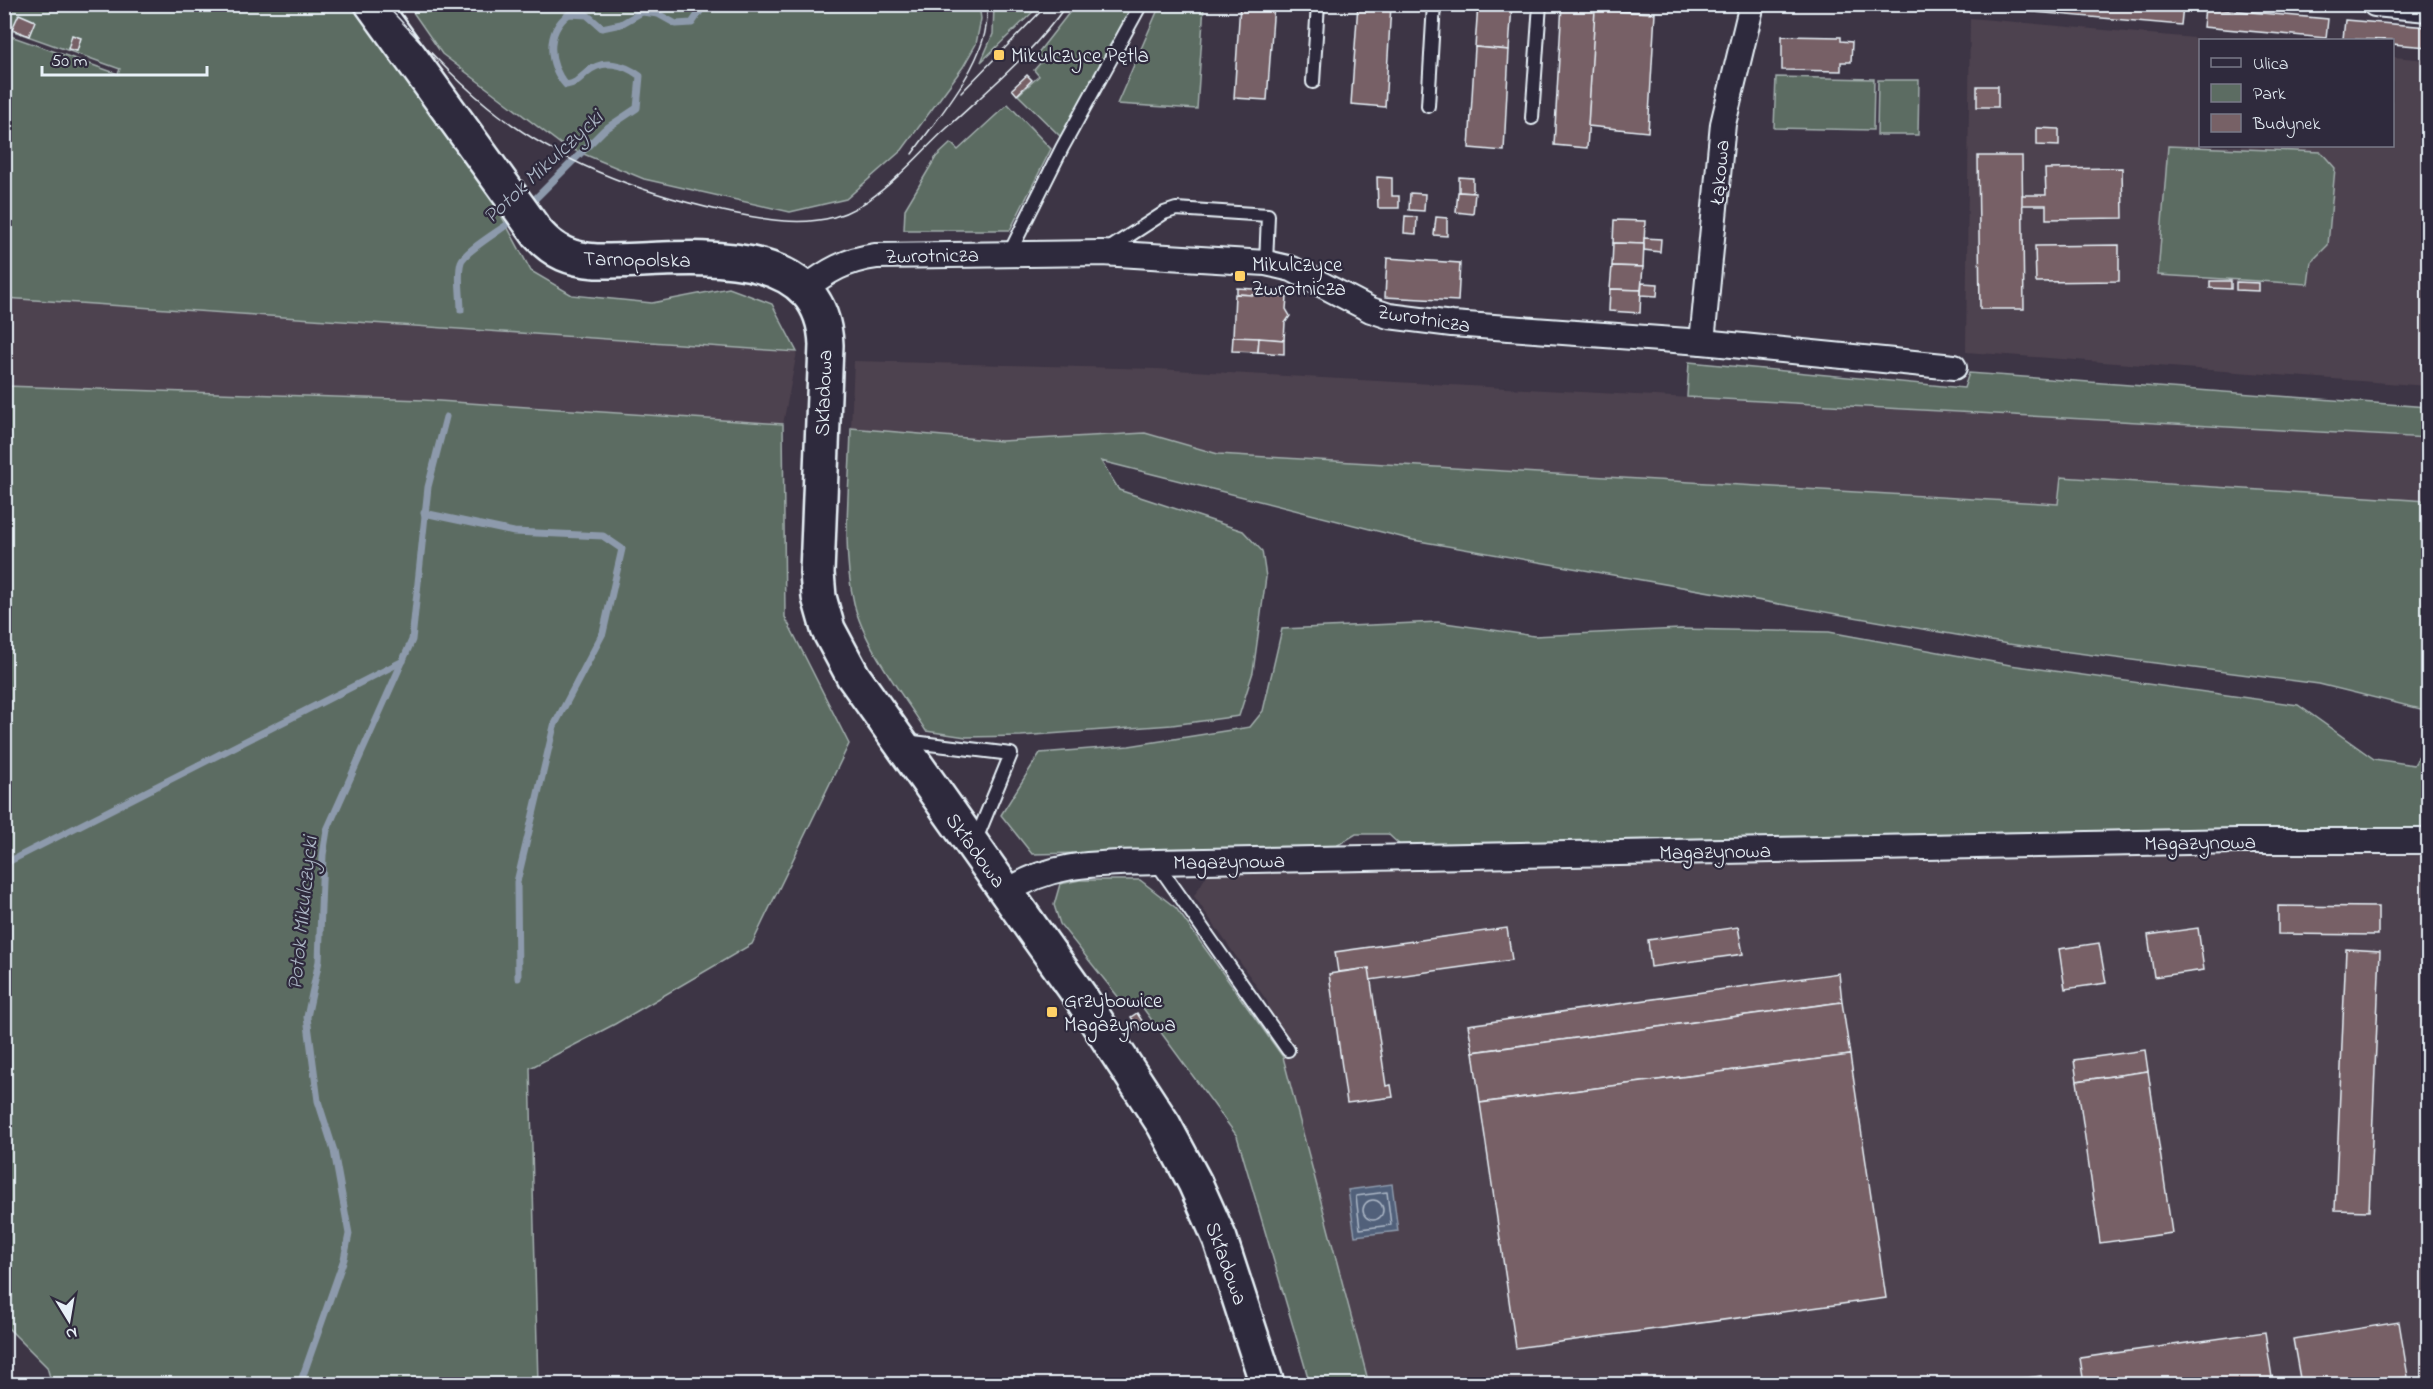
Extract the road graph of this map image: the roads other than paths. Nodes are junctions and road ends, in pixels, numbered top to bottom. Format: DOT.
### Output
graph roads {
  1 [pos="372,4"];
  2 [pos="1141,4"];
  3 [pos="1318,4"];
  4 [pos="1434,4"];
  5 [pos="1540,4"];
  6 [pos="1752,4"];
  7 [pos="2375,4"];
  8 [pos="2428,9"];
  9 [pos="1312,82"];
  10 [pos="1428,106"];
  11 [pos="1532,118"];
  12 [pos="1102,253"];
  13 [pos="1009,254"];
  14 [pos="1266,263"];
  15 [pos="804,289"];
  16 [pos="1702,342"];
  17 [pos="1954,367"];
  18 [pos="897,740"];
  19 [pos="2428,841"];
  20 [pos="974,845"];
  21 [pos="1155,862"];
  22 [pos="1007,892"];
  23 [pos="1288,1050"];
  24 [pos="1267,1384"];
  1 -- 15 [label="main road, Tarnopolska"];
  2 -- 13 [label="lane"];
  3 -- 9 [label="lane"];
  4 -- 10 [label="lane"];
  5 -- 11 [label="lane"];
  6 -- 16 [label="street, Łąkowa"];
  7 -- 8 [label="street"];
  12 -- 13 [label="street, Zwrotnicza"];
  12 -- 14 [label="street, Zwrotnicza"];
  12 -- 14 [label="lane"];
  13 -- 15 [label="street, Zwrotnicza"];
  14 -- 16 [label="street, Zwrotnicza"];
  15 -- 18 [label="main road, Składowa"];
  16 -- 17 [label="street, Zwrotnicza"];
  18 -- 20 [label="main road, Składowa"];
  18 -- 20 [label="lane"];
  19 -- 21 [label="street, Magazynowa"];
  20 -- 22 [label="main road, Składowa"];
  21 -- 22 [label="street, Magazynowa"];
  21 -- 23 [label="lane"];
  22 -- 24 [label="main road, Składowa"];
}
